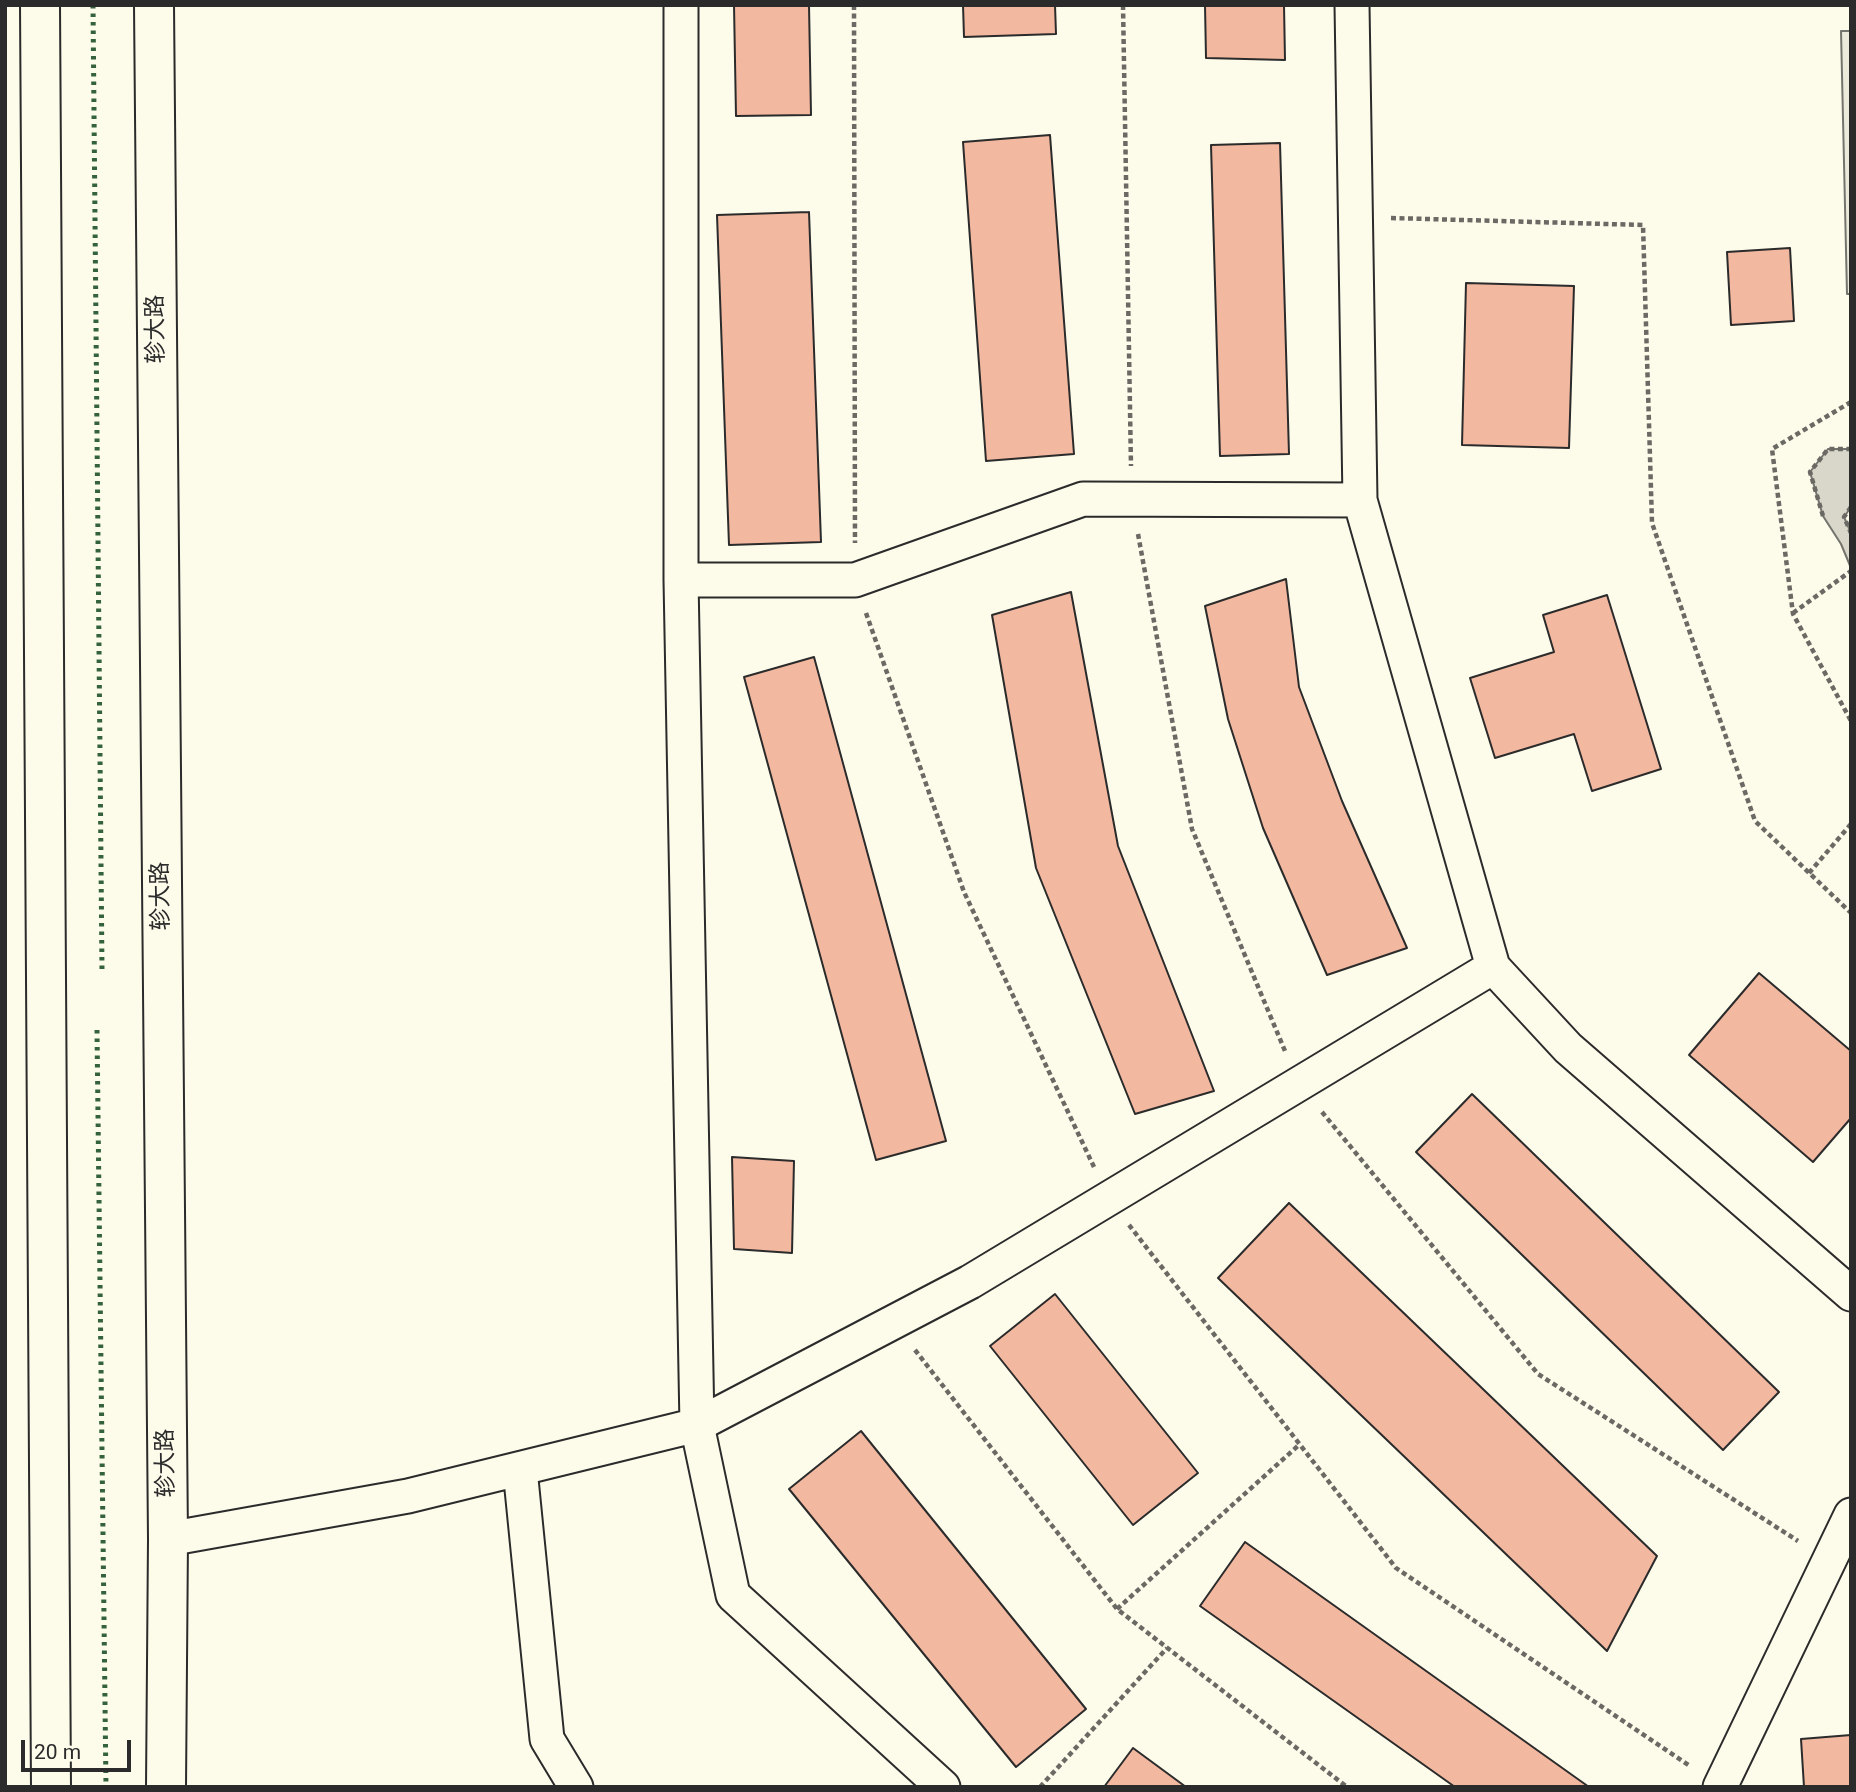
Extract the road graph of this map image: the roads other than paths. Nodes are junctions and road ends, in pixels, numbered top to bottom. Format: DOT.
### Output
graph roads {
  1 [pos="40,5"];
  2 [pos="154,5"];
  3 [pos="681,5"];
  4 [pos="1352,5"];
  5 [pos="1360,500"];
  6 [pos="681,580"];
  7 [pos="1493,967"];
  8 [pos="1851,1294"];
  9 [pos="697,1424"];
  10 [pos="520,1469"];
  11 [pos="1851,1516"];
  12 [pos="168,1539"];
  13 [pos="51,1787"];
  14 [pos="166,1787"];
  15 [pos="576,1787"];
  16 [pos="943,1787"];
  17 [pos="1720,1787"];
  1 -- 13 [label="highway"];
  2 -- 12 [label="highway, 轸大路"];
  3 -- 6 [label="street"];
  4 -- 5 [label="street"];
  5 -- 6 [label="street"];
  5 -- 7 [label="street"];
  6 -- 9 [label="street"];
  7 -- 8 [label="street"];
  7 -- 9 [label="street"];
  9 -- 10 [label="street"];
  9 -- 16 [label="street"];
  10 -- 12 [label="street"];
  10 -- 15 [label="street"];
  11 -- 17 [label="street"];
  12 -- 14 [label="highway, 轸大路"];
}
